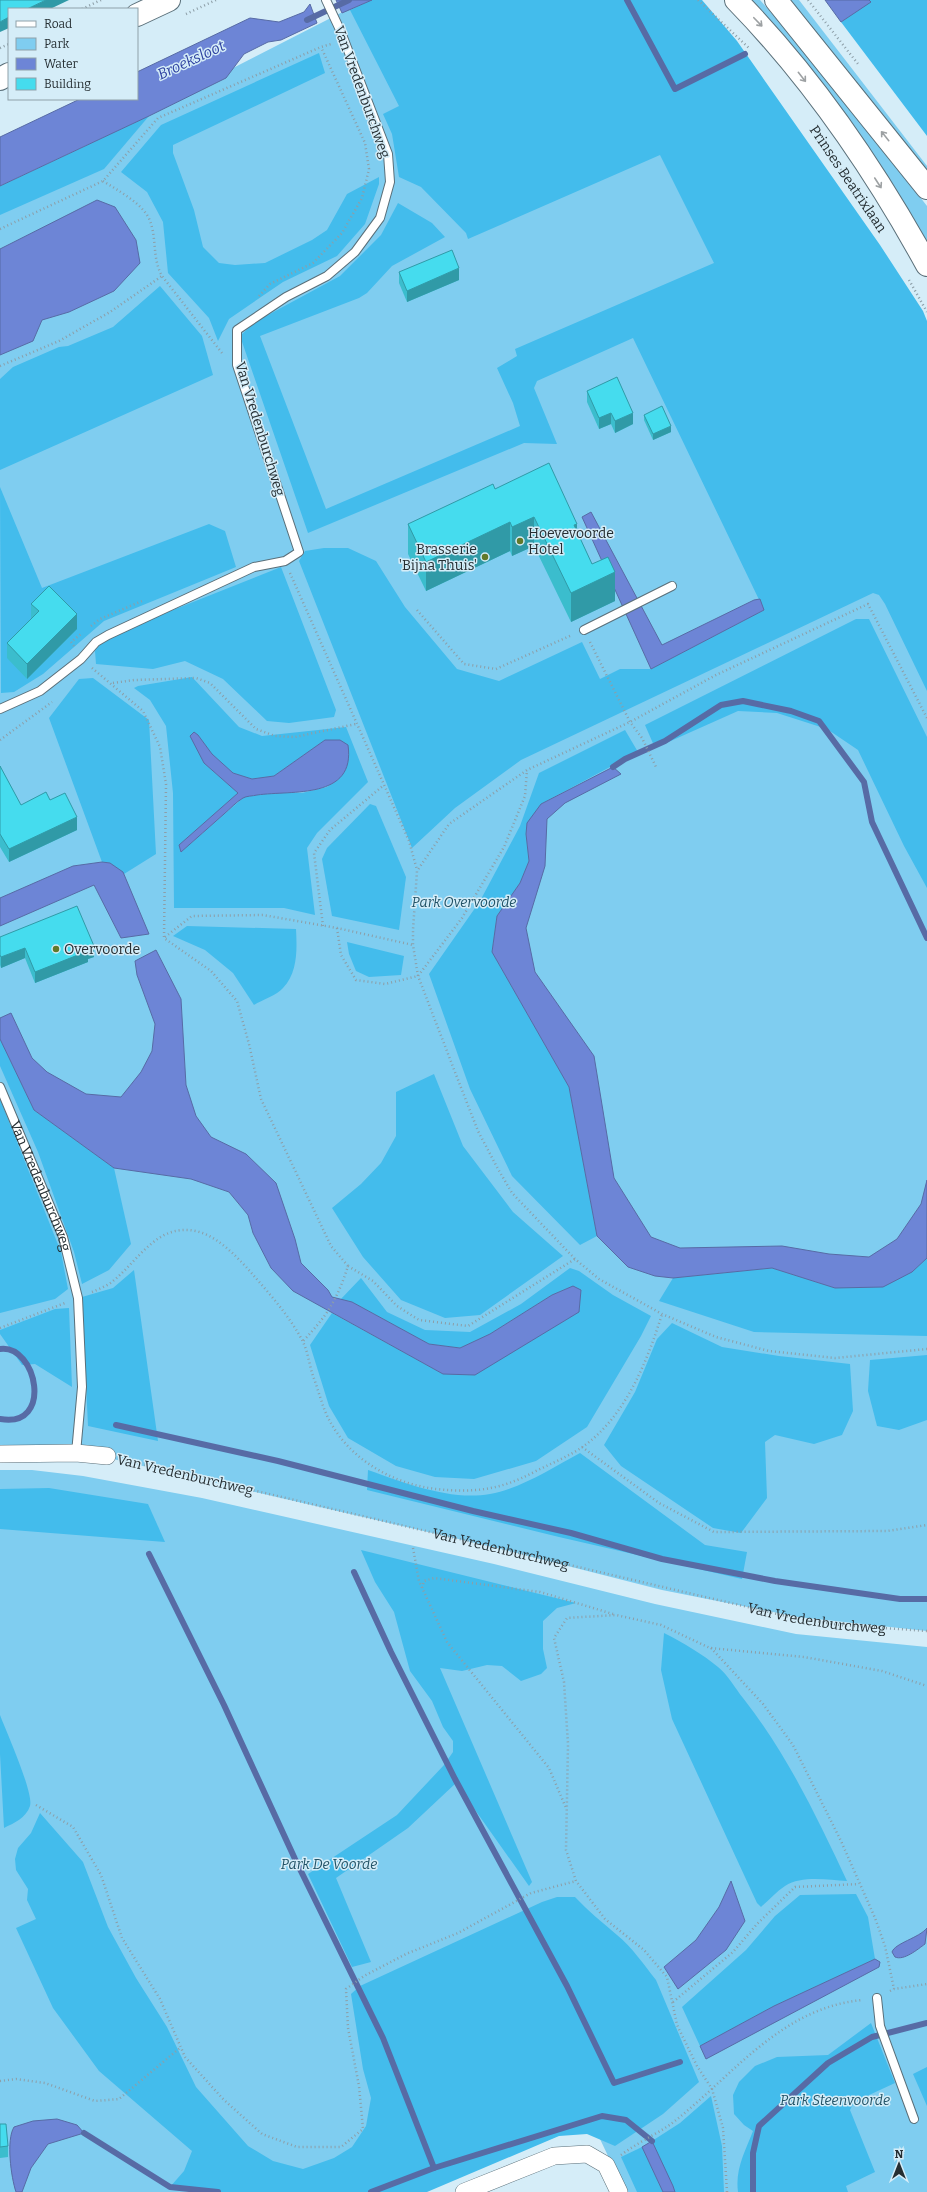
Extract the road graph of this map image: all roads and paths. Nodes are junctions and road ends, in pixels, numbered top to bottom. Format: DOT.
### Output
graph roads {
  1 [pos="101,0"];
  2 [pos="170,0"];
  3 [pos="326,0"];
  4 [pos="698,0"];
  5 [pos="736,0"];
  6 [pos="776,0"];
  7 [pos="808,0"];
  8 [pos="84,8"];
  9 [pos="138,15"];
  10 [pos="825,21"];
  11 [pos="345,42"];
  12 [pos="321,46"];
  13 [pos="755,55"];
  14 [pos="822,142"];
  15 [pos="103,181"];
  16 [pos="927,188"];
  17 [pos="862,200"];
  18 [pos="0,229"];
  19 [pos="927,265"];
  20 [pos="906,273"];
  21 [pos="162,276"];
  22 [pos="255,300"];
  23 [pos="927,312"];
  24 [pos="225,348"];
  25 [pos="0,366"];
  26 [pos="285,561"];
  27 [pos="672,586"];
  28 [pos="417,610"];
  29 [pos="584,630"];
  30 [pos="81,659"];
  31 [pos="112,684"];
  32 [pos="0,709"];
  33 [pos="927,718"];
  34 [pos="630,722"];
  35 [pos="356,724"];
  36 [pos="656,766"];
  37 [pos="527,770"];
  38 [pos="384,785"];
  39 [pos="417,870"];
  40 [pos="323,926"];
  41 [pos="337,928"];
  42 [pos="164,938"];
  43 [pos="414,945"];
  44 [pos="418,976"];
  45 [pos="0,1087"];
  46 [pos="575,1259"];
  47 [pos="348,1266"];
  48 [pos="78,1298"];
  49 [pos="67,1309"];
  50 [pos="662,1314"];
  51 [pos="0,1328"];
  52 [pos="303,1341"];
  53 [pos="927,1349"];
  54 [pos="582,1447"];
  55 [pos="76,1453"];
  56 [pos="0,1454"];
  57 [pos="107,1456"];
  58 [pos="927,1525"];
  59 [pos="413,1548"];
  60 [pos="422,1588"];
  61 [pos="616,1615"];
  62 [pos="927,1631"];
  63 [pos="710,1648"];
  64 [pos="927,1686"];
  65 [pos="36,1805"];
  66 [pos="567,1810"];
  67 [pos="576,1881"];
  68 [pos="859,1884"];
  69 [pos="927,1984"];
  70 [pos="894,1989"];
  71 [pos="877,1998"];
  72 [pos="673,2002"];
  73 [pos="181,2047"];
  74 [pos="0,2081"];
  75 [pos="712,2089"];
  76 [pos="914,2119"];
  77 [pos="634,2146"];
  78 [pos="464,2192"];
  79 [pos="618,2192"];
  80 [pos="727,2192"];
  1 -- 8 [label="path"];
  2 -- 9 [label="main road"];
  3 -- 11 [label="lane, Van Vredenburchweg"];
  4 -- 13 [label="path"];
  5 -- 19 [label="main road, Prinses Beatrixlaan, one-way"];
  16 -- 6 [label="main road, one-way"];
  7 -- 10 [label="path"];
  11 -- 12 [label="path"];
  11 -- 26 [label="lane, Van Vredenburchweg"];
  12 -- 15 [label="path"];
  12 -- 22 [label="path"];
  14 -- 17 [label="path, Prinses Beatrixlaan"];
  15 -- 18 [label="path"];
  15 -- 21 [label="path"];
  20 -- 23 [label="path"];
  21 -- 24 [label="path"];
  21 -- 25 [label="path"];
  26 -- 30 [label="lane"];
  26 -- 35 [label="path"];
  27 -- 29 [label="lane"];
  28 -- 29 [label="path"];
  29 -- 34 [label="path"];
  30 -- 31 [label="path"];
  30 -- 32 [label="lane"];
  31 -- 35 [label="path"];
  31 -- 42 [label="path"];
  33 -- 34 [label="path"];
  34 -- 36 [label="path"];
  34 -- 37 [label="path"];
  35 -- 38 [label="path"];
  37 -- 39 [label="path"];
  37 -- 44 [label="path"];
  38 -- 39 [label="path"];
  38 -- 40 [label="path"];
  39 -- 43 [label="path"];
  40 -- 41 [label="path"];
  40 -- 42 [label="path"];
  41 -- 43 [label="path"];
  41 -- 44 [label="path"];
  42 -- 47 [label="path"];
  43 -- 44 [label="path"];
  44 -- 46 [label="path"];
  45 -- 48 [label="lane, Van Vredenburchweg"];
  46 -- 47 [label="path"];
  46 -- 50 [label="path"];
  47 -- 52 [label="path"];
  48 -- 52 [label="path"];
  48 -- 55 [label="lane, Van Vredenburchweg"];
  49 -- 51 [label="path"];
  50 -- 53 [label="path"];
  50 -- 54 [label="path"];
  52 -- 54 [label="path"];
  54 -- 58 [label="path"];
  55 -- 56 [label="street, Van Vredenburchweg"];
  55 -- 57 [label="street, Van Vredenburchweg"];
  57 -- 62 [label="path, Van Vredenburchweg"];
  59 -- 60 [label="path"];
  60 -- 61 [label="path"];
  60 -- 66 [label="path"];
  61 -- 63 [label="path"];
  61 -- 66 [label="path"];
  63 -- 64 [label="path"];
  63 -- 68 [label="path"];
  65 -- 73 [label="path"];
  66 -- 67 [label="path"];
  67 -- 72 [label="path"];
  67 -- 73 [label="path"];
  68 -- 70 [label="path"];
  68 -- 72 [label="path"];
  69 -- 70 [label="path"];
  70 -- 71 [label="path"];
  71 -- 75 [label="path"];
  71 -- 76 [label="lane"];
  72 -- 75 [label="path"];
  73 -- 74 [label="path"];
  75 -- 77 [label="path"];
  75 -- 80 [label="path"];
  78 -- 79 [label="street"];
}
